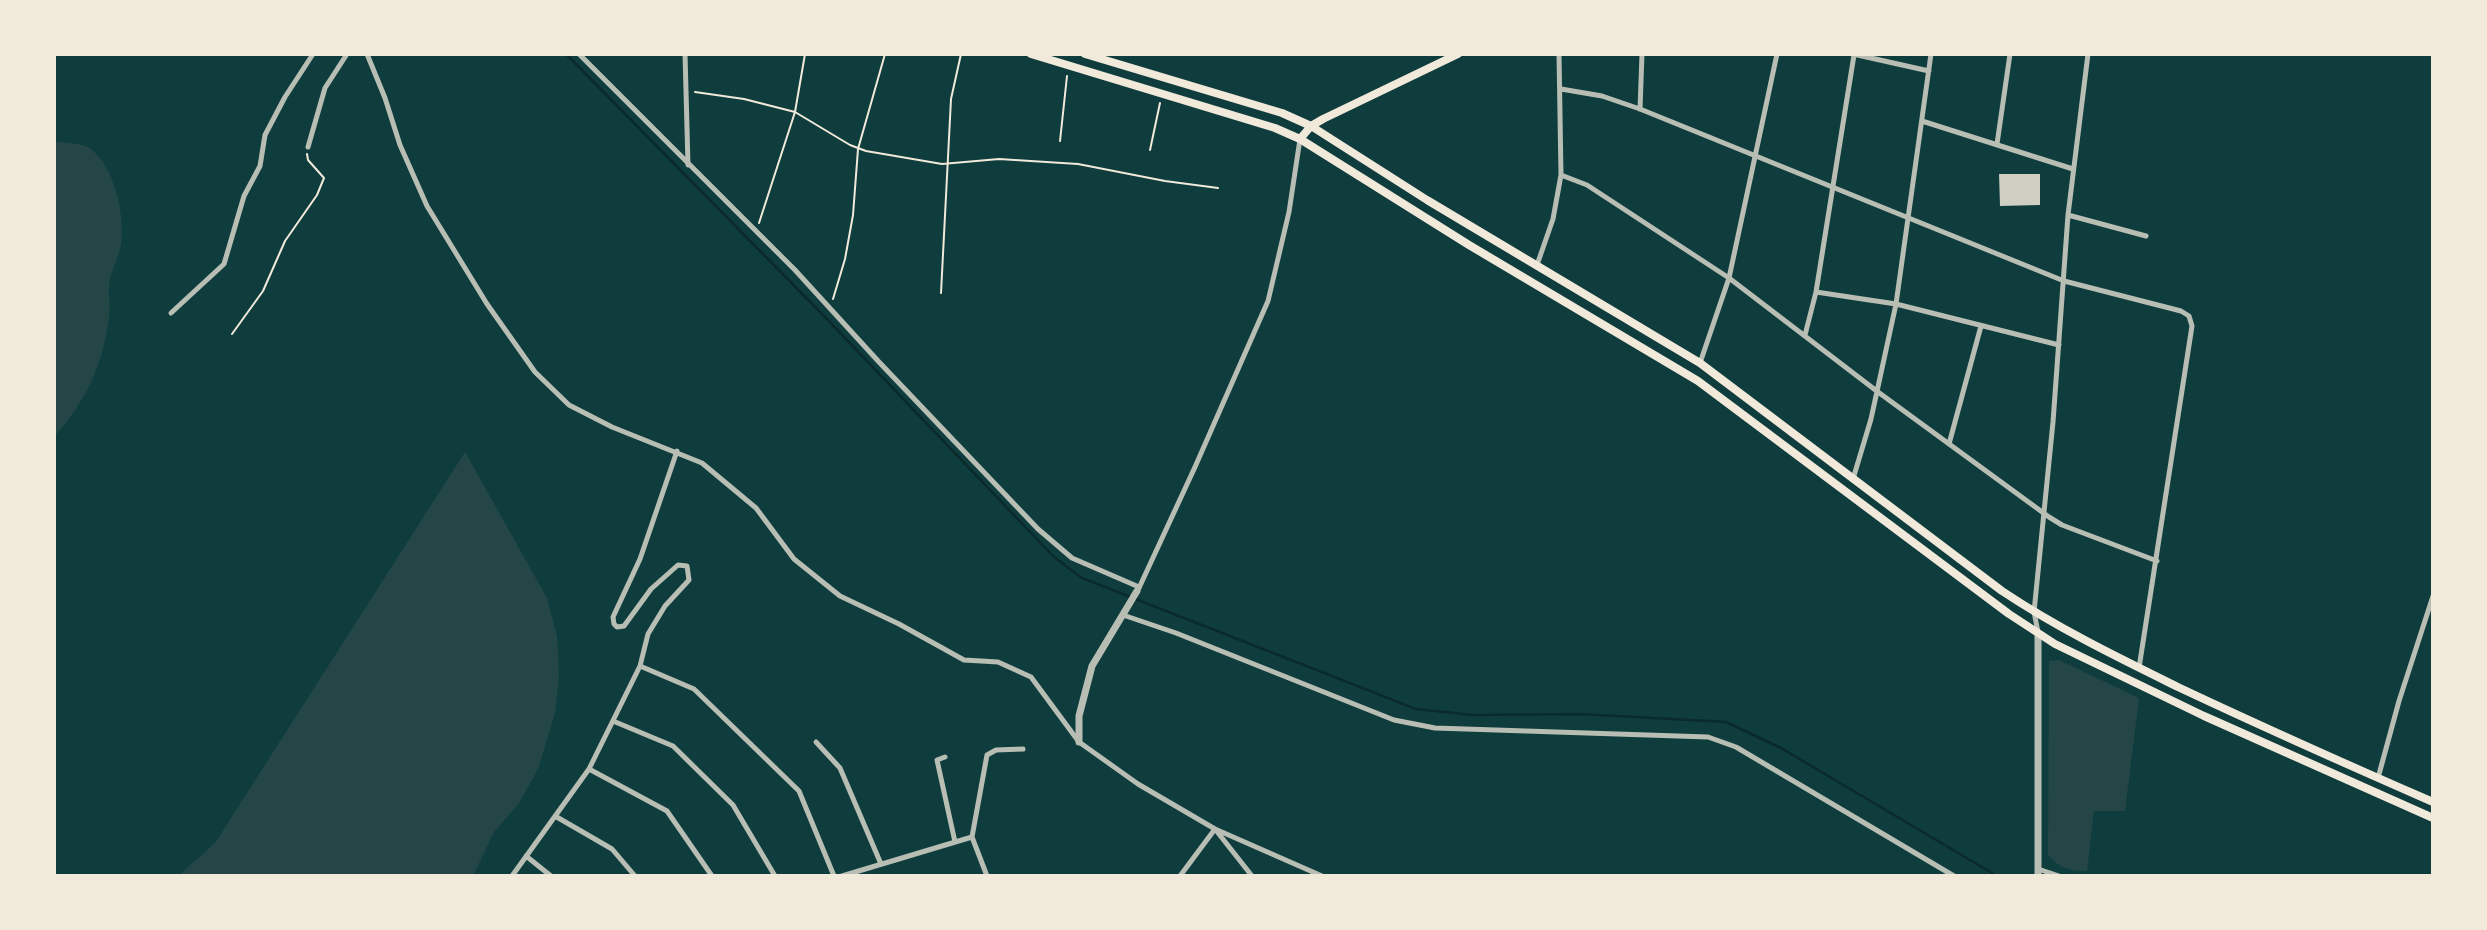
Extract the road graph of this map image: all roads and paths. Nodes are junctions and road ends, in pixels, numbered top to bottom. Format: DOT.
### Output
graph roads {
  1 [pos="313,54"];
  2 [pos="347,54"];
  3 [pos="367,54"];
  4 [pos="579,54"];
  5 [pos="685,54"];
  6 [pos="805,54"];
  7 [pos="885,54"];
  8 [pos="961,54"];
  9 [pos="1031,54"];
  10 [pos="1085,54"];
  11 [pos="1458,54"];
  12 [pos="1559,54"];
  13 [pos="1642,54"];
  14 [pos="1775,54"];
  15 [pos="1854,54"];
  16 [pos="1931,54"];
  17 [pos="2010,54"];
  18 [pos="2088,54"];
  19 [pos="1068,65"];
  20 [pos="1929,71"];
  21 [pos="1561,89"];
  22 [pos="687,92"];
  23 [pos="1162,94"];
  24 [pos="1640,109"];
  25 [pos="795,112"];
  26 [pos="1922,121"];
  27 [pos="1311,126"];
  28 [pos="1300,139"];
  29 [pos="1060,141"];
  30 [pos="1997,144"];
  31 [pos="309,147"];
  32 [pos="858,149"];
  33 [pos="1150,150"];
  34 [pos="1756,156"];
  35 [pos="947,163"];
  36 [pos="688,165"];
  37 [pos="2073,169"];
  38 [pos="1561,174"];
  39 [pos="1218,188"];
  40 [pos="1834,188"];
  41 [pos="2068,215"];
  42 [pos="1908,218"];
  43 [pos="758,228"];
  44 [pos="2146,236"];
  45 [pos="1537,265"];
  46 [pos="1729,278"];
  47 [pos="2064,281"];
  48 [pos="1816,292"];
  49 [pos="941,293"];
  50 [pos="833,300"];
  51 [pos="1896,304"];
  52 [pos="171,313"];
  53 [pos="1982,326"];
  54 [pos="232,334"];
  55 [pos="1805,335"];
  56 [pos="2059,345"];
  57 [pos="1700,363"];
  58 [pos="1878,391"];
  59 [pos="1949,444"];
  60 [pos="677,452"];
  61 [pos="1853,479"];
  62 [pos="2044,514"];
  63 [pos="2157,561"];
  64 [pos="1138,589"];
  65 [pos="2433,596"];
  66 [pos="2034,612"];
  67 [pos="1123,615"];
  68 [pos="2038,634"];
  69 [pos="640,666"];
  70 [pos="2139,668"];
  71 [pos="613,720"];
  72 [pos="816,742"];
  73 [pos="1079,742"];
  74 [pos="1023,749"];
  75 [pos="945,757"];
  76 [pos="589,769"];
  77 [pos="2378,778"];
  78 [pos="2433,802"];
  79 [pos="555,816"];
  80 [pos="2433,818"];
  81 [pos="1215,830"];
  82 [pos="972,837"];
  83 [pos="956,842"];
  84 [pos="526,856"];
  85 [pos="881,864"];
  86 [pos="2038,873"];
  87 [pos="512,876"];
  88 [pos="551,876"];
  89 [pos="635,876"];
  90 [pos="712,876"];
  91 [pos="775,876"];
  92 [pos="834,876"];
  93 [pos="842,876"];
  94 [pos="987,876"];
  95 [pos="1180,876"];
  96 [pos="1252,876"];
  97 [pos="1322,876"];
  98 [pos="1954,876"];
  99 [pos="2059,876"];
  1 -- 52 [label="street"];
  2 -- 31 [label="street"];
  3 -- 60 [label="street"];
  4 -- 36 [label="street"];
  5 -- 22 [label="street"];
  6 -- 25 [label="path"];
  7 -- 32 [label="path"];
  8 -- 35 [label="path"];
  9 -- 19 [label="main road"];
  10 -- 27 [label="main road"];
  11 -- 27 [label="main road"];
  12 -- 21 [label="street"];
  13 -- 24 [label="street"];
  14 -- 34 [label="street"];
  15 -- 20 [label="street"];
  15 -- 40 [label="street"];
  16 -- 20 [label="street"];
  17 -- 30 [label="street"];
  18 -- 37 [label="street"];
  19 -- 23 [label="main road"];
  19 -- 29 [label="path"];
  20 -- 26 [label="street"];
  21 -- 24 [label="street"];
  21 -- 38 [label="street"];
  22 -- 25 [label="path"];
  22 -- 36 [label="street"];
  23 -- 28 [label="main road"];
  23 -- 33 [label="path"];
  24 -- 34 [label="street"];
  25 -- 32 [label="path"];
  25 -- 43 [label="path"];
  26 -- 30 [label="street"];
  26 -- 42 [label="street"];
  27 -- 28 [label="main road"];
  27 -- 45 [label="main road"];
  28 -- 64 [label="street"];
  28 -- 68 [label="main road"];
  30 -- 37 [label="street"];
  31 -- 54 [label="path"];
  32 -- 35 [label="path"];
  32 -- 50 [label="path"];
  34 -- 40 [label="street"];
  34 -- 46 [label="street"];
  35 -- 39 [label="path"];
  35 -- 49 [label="path"];
  36 -- 64 [label="street"];
  37 -- 41 [label="street"];
  38 -- 45 [label="street"];
  38 -- 46 [label="street"];
  40 -- 42 [label="street"];
  40 -- 48 [label="street"];
  41 -- 44 [label="street"];
  41 -- 47 [label="street"];
  42 -- 47 [label="street"];
  42 -- 51 [label="street"];
  45 -- 57 [label="main road"];
  46 -- 55 [label="street"];
  46 -- 57 [label="street"];
  47 -- 56 [label="street"];
  47 -- 63 [label="street"];
  48 -- 51 [label="street"];
  48 -- 55 [label="street"];
  51 -- 53 [label="street"];
  51 -- 58 [label="street"];
  53 -- 56 [label="street"];
  53 -- 59 [label="street"];
  55 -- 58 [label="street"];
  56 -- 62 [label="street"];
  57 -- 61 [label="main road"];
  58 -- 59 [label="street"];
  58 -- 61 [label="street"];
  59 -- 62 [label="street"];
  60 -- 69 [label="street"];
  60 -- 73 [label="street"];
  61 -- 66 [label="main road"];
  62 -- 63 [label="street"];
  62 -- 66 [label="street"];
  63 -- 70 [label="street"];
  64 -- 67 [label="street"];
  65 -- 77 [label="street"];
  66 -- 68 [label="street"];
  66 -- 70 [label="main road"];
  67 -- 73 [label="street"];
  67 -- 98 [label="street"];
  68 -- 80 [label="main road"];
  68 -- 86 [label="street"];
  69 -- 71 [label="street"];
  69 -- 92 [label="street"];
  70 -- 77 [label="main road"];
  71 -- 76 [label="street"];
  71 -- 91 [label="street"];
  72 -- 85 [label="street"];
  73 -- 81 [label="street"];
  74 -- 82 [label="street"];
  75 -- 83 [label="street"];
  76 -- 79 [label="street"];
  76 -- 90 [label="street"];
  77 -- 78 [label="main road"];
  79 -- 84 [label="street"];
  79 -- 89 [label="street"];
  81 -- 95 [label="street"];
  81 -- 96 [label="street"];
  81 -- 97 [label="street"];
  82 -- 83 [label="street"];
  82 -- 94 [label="street"];
  83 -- 85 [label="street"];
  84 -- 87 [label="street"];
  84 -- 88 [label="street"];
  85 -- 93 [label="street"];
  86 -- 99 [label="street"];
}
